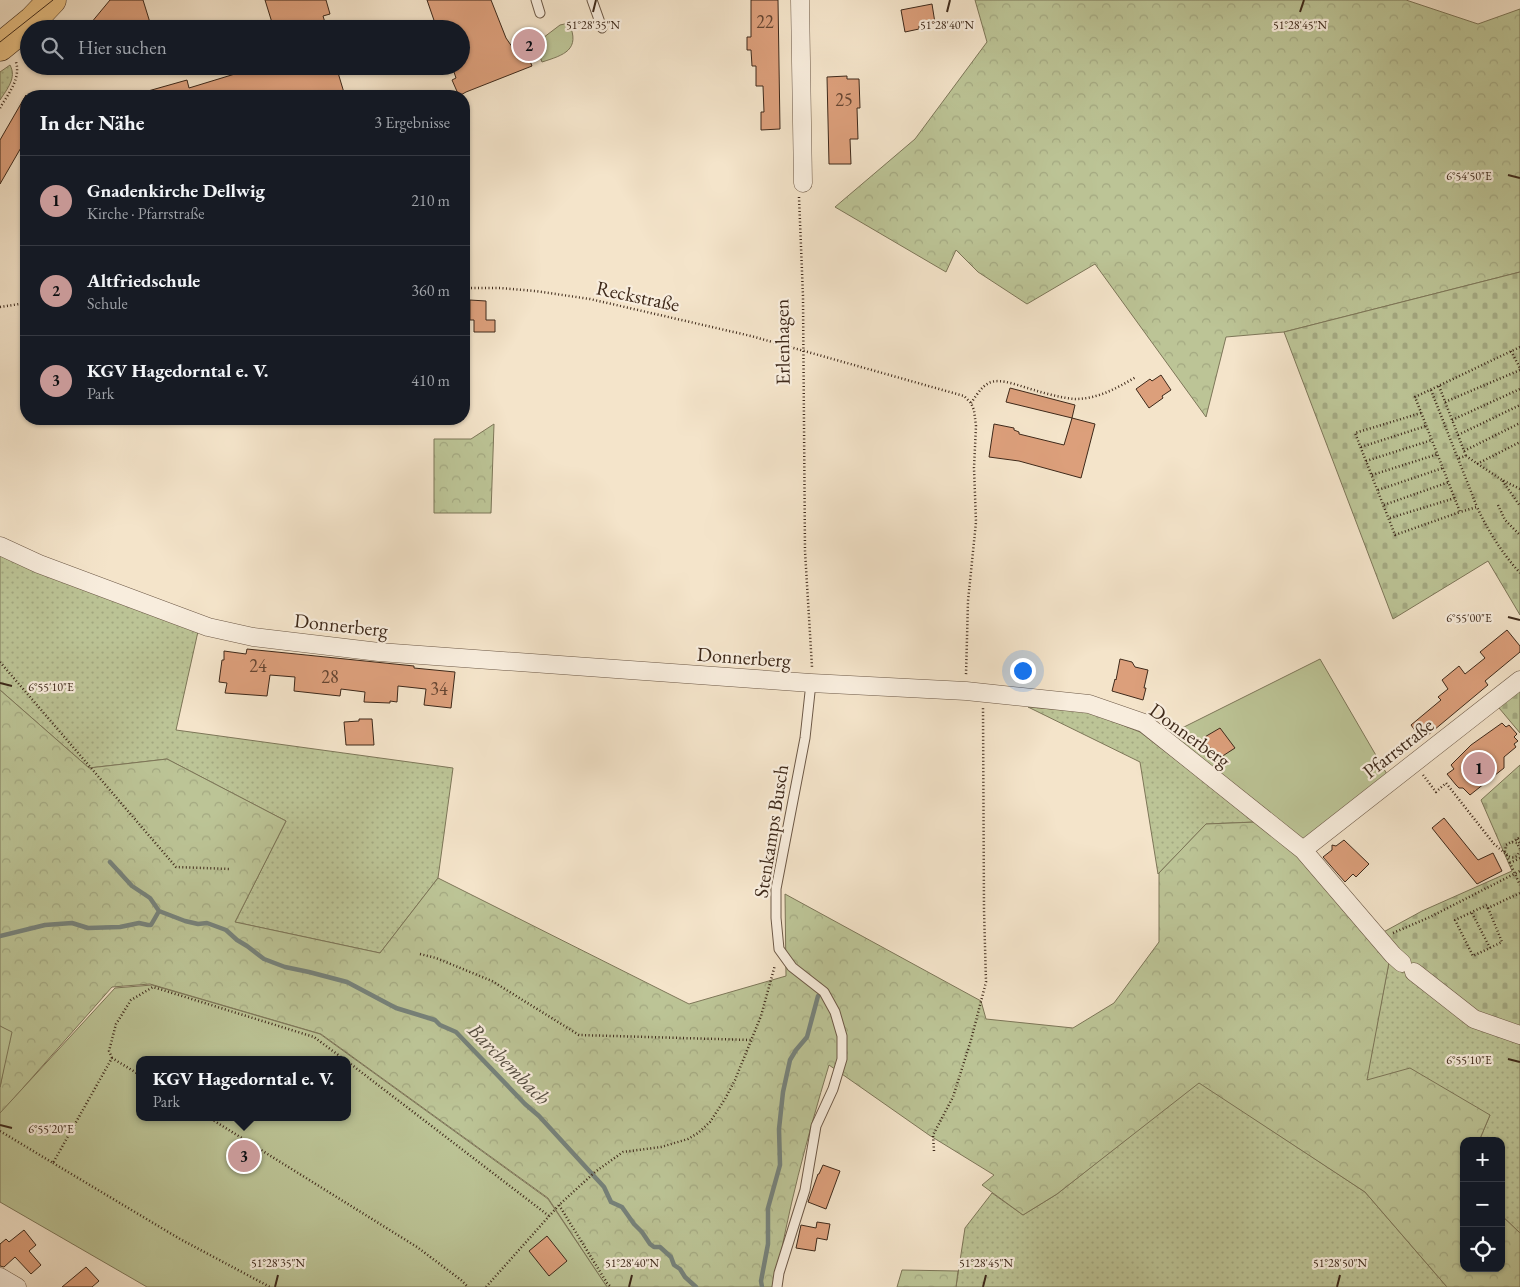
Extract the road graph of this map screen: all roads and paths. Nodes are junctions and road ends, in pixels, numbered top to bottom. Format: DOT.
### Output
graph roads {
  1 [pos="38,0"];
  2 [pos="52,0"];
  3 [pos="536,0"];
  4 [pos="592,0"];
  5 [pos="800,0"];
  6 [pos="540,13"];
  7 [pos="33,20"];
  8 [pos="20,27"];
  9 [pos="602,28"];
  10 [pos="1,38"];
  11 [pos="0,108"];
  12 [pos="803,183"];
  13 [pos="470,288"];
  14 [pos="20,304"];
  15 [pos="0,307"];
  16 [pos="1520,347"];
  17 [pos="804,351"];
  18 [pos="1511,351"];
  19 [pos="1520,369"];
  20 [pos="1136,377"];
  21 [pos="1439,386"];
  22 [pos="1520,389"];
  23 [pos="1431,390"];
  24 [pos="1445,402"];
  25 [pos="971,403"];
  26 [pos="1520,405"];
  27 [pos="1421,413"];
  28 [pos="1452,420"];
  29 [pos="1520,423"];
  30 [pos="1426,426"];
  31 [pos="1458,435"];
  32 [pos="1432,440"];
  33 [pos="1520,442"];
  34 [pos="1361,447"];
  35 [pos="1464,451"];
  36 [pos="1438,454"];
  37 [pos="1466,456"];
  38 [pos="1458,458"];
  39 [pos="1366,461"];
  40 [pos="1477,464"];
  41 [pos="1443,468"];
  42 [pos="1372,476"];
  43 [pos="1502,480"];
  44 [pos="1449,482"];
  45 [pos="1520,489"];
  46 [pos="1378,491"];
  47 [pos="1455,498"];
  48 [pos="1384,505"];
  49 [pos="1498,505"];
  50 [pos="1520,506"];
  51 [pos="1477,507"];
  52 [pos="1460,512"];
  53 [pos="1389,518"];
  54 [pos="1520,535"];
  55 [pos="0,546"];
  56 [pos="1520,573"];
  57 [pos="0,662"];
  58 [pos="1520,680"];
  59 [pos="811,683"];
  60 [pos="974,692"];
  61 [pos="1413,762"];
  62 [pos="1519,838"];
  63 [pos="1511,842"];
  64 [pos="1520,844"];
  65 [pos="1520,849"];
  66 [pos="1303,850"];
  67 [pos="1506,854"];
  68 [pos="1520,858"];
  69 [pos="1510,864"];
  70 [pos="231,869"];
  71 [pos="1520,871"];
  72 [pos="1515,874"];
  73 [pos="1520,884"];
  74 [pos="1520,893"];
  75 [pos="1488,908"];
  76 [pos="1472,912"];
  77 [pos="1379,939"];
  78 [pos="1490,948"];
  79 [pos="780,949"];
  80 [pos="420,954"];
  81 [pos="1520,1035"];
  82 [pos="751,1040"];
  83 [pos="339,1056"];
  84 [pos="112,1058"];
  85 [pos="351,1064"];
  86 [pos="136,1073"];
  87 [pos="214,1121"];
  88 [pos="0,1131"];
  89 [pos="934,1151"];
  90 [pos="53,1163"];
  91 [pos="559,1205"];
  92 [pos="549,1217"];
  93 [pos="0,1277"];
  94 [pos="17,1287"];
  95 [pos="270,1287"];
  96 [pos="468,1287"];
  97 [pos="486,1287"];
  98 [pos="611,1287"];
  99 [pos="777,1287"];
  1 -- 10 [label="main road"];
  2 -- 7 [label="main road"];
  3 -- 6 [label="lane"];
  4 -- 9 [label="lane"];
  5 -- 12 [label="street"];
  8 -- 10 [label="main road"];
  10 -- 11 [label="path"];
  12 -- 17 [label="path, Erlenhagen"];
  13 -- 17 [label="path, Reckstraße"];
  14 -- 15 [label="path"];
  16 -- 18 [label="path"];
  17 -- 25 [label="path, Reckstraße"];
  17 -- 59 [label="path, Erlenhagen"];
  18 -- 19 [label="path"];
  18 -- 21 [label="path"];
  19 -- 24 [label="path"];
  20 -- 25 [label="path"];
  21 -- 23 [label="path"];
  21 -- 24 [label="path"];
  22 -- 28 [label="path"];
  23 -- 27 [label="path"];
  23 -- 38 [label="path"];
  24 -- 28 [label="path"];
  25 -- 60 [label="path"];
  26 -- 31 [label="path"];
  27 -- 30 [label="path"];
  27 -- 34 [label="path"];
  28 -- 31 [label="path"];
  29 -- 35 [label="path"];
  30 -- 32 [label="path"];
  30 -- 34 [label="path"];
  31 -- 35 [label="path"];
  32 -- 36 [label="path"];
  32 -- 39 [label="path"];
  33 -- 40 [label="path"];
  34 -- 39 [label="path"];
  35 -- 37 [label="path"];
  36 -- 41 [label="path"];
  36 -- 42 [label="path"];
  37 -- 38 [label="path"];
  37 -- 40 [label="path"];
  38 -- 51 [label="path"];
  39 -- 42 [label="path"];
  40 -- 43 [label="path"];
  41 -- 44 [label="path"];
  41 -- 46 [label="path"];
  42 -- 46 [label="path"];
  43 -- 45 [label="path"];
  43 -- 50 [label="path"];
  44 -- 47 [label="path"];
  44 -- 48 [label="path"];
  46 -- 48 [label="path"];
  47 -- 52 [label="path"];
  47 -- 53 [label="path"];
  48 -- 53 [label="path"];
  49 -- 54 [label="path"];
  51 -- 52 [label="path"];
  51 -- 56 [label="path"];
  52 -- 53 [label="path"];
  55 -- 59 [label="street, Donnerberg"];
  57 -- 70 [label="path"];
  58 -- 61 [label="street, Pfarrstraße"];
  59 -- 60 [label="street, Donnerberg"];
  59 -- 79 [label="lane, Stenkamps Busch"];
  60 -- 66 [label="street, Donnerberg"];
  60 -- 89 [label="path"];
  61 -- 66 [label="street, Pfarrstraße"];
  61 -- 67 [label="path"];
  62 -- 63 [label="path"];
  62 -- 64 [label="path"];
  63 -- 65 [label="path"];
  63 -- 67 [label="path"];
  65 -- 67 [label="path"];
  66 -- 77 [label="street, Donnerberg"];
  67 -- 69 [label="path"];
  68 -- 69 [label="path"];
  69 -- 72 [label="path"];
  71 -- 72 [label="path"];
  72 -- 73 [label="path"];
  72 -- 77 [label="path"];
  74 -- 75 [label="path"];
  75 -- 76 [label="path"];
  75 -- 78 [label="path"];
  76 -- 78 [label="path"];
  76 -- 78 [label="path"];
  77 -- 81 [label="street, Donnerberg"];
  79 -- 82 [label="path"];
  79 -- 99 [label="lane"];
  80 -- 82 [label="path"];
  82 -- 91 [label="path"];
  83 -- 84 [label="path"];
  84 -- 86 [label="path"];
  84 -- 90 [label="path"];
  85 -- 92 [label="path"];
  87 -- 96 [label="path"];
  88 -- 90 [label="path"];
  90 -- 95 [label="path"];
  91 -- 92 [label="path"];
  91 -- 98 [label="path"];
  92 -- 97 [label="path"];
  93 -- 94 [label="street"];
}
